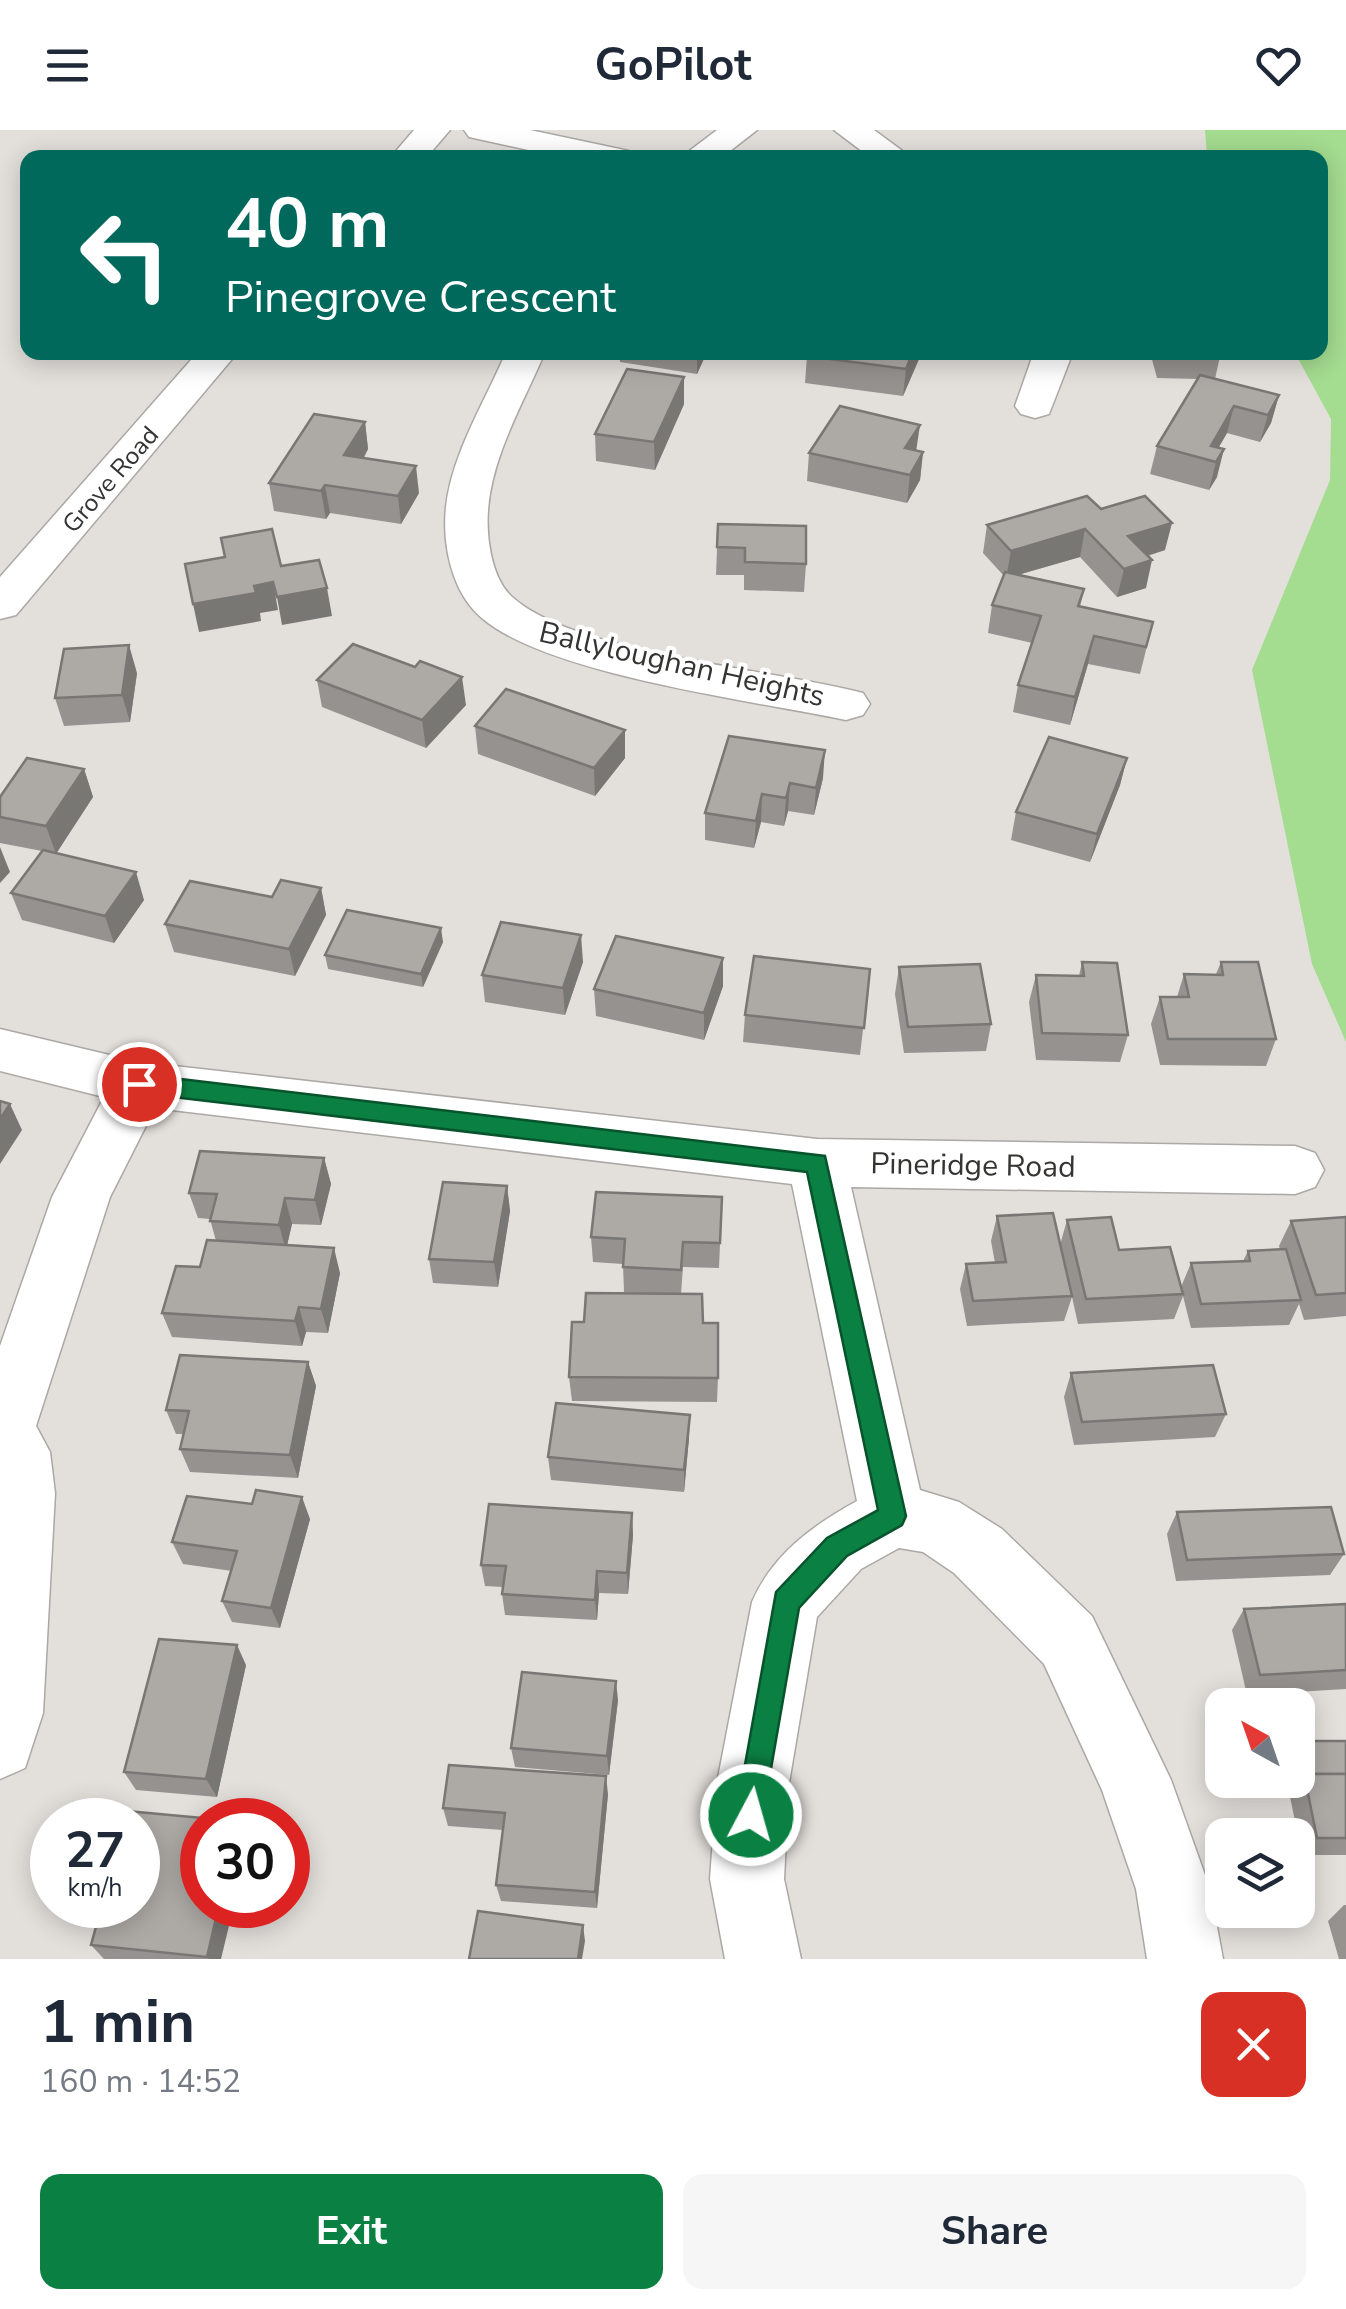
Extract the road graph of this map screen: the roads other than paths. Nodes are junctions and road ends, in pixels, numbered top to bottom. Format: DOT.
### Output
graph roads {
  1 [pos="433,130"];
  2 [pos="481,130"];
  3 [pos="740,130"];
  4 [pos="852,130"];
  5 [pos="414,150"];
  6 [pos="578,150"];
  7 [pos="709,150"];
  8 [pos="883,150"];
  9 [pos="212,360"];
  10 [pos="523,360"];
  11 [pos="1051,360"];
  12 [pos="1035,406"];
  13 [pos="0,605"];
  14 [pos="846,704"];
  15 [pos="0,1050"];
  16 [pos="139,1084"];
  17 [pos="817,1163"];
  18 [pos="1295,1170"];
  19 [pos="0,1434"];
  20 [pos="893,1516"];
  21 [pos="0,1743"];
  22 [pos="763,1959"];
  23 [pos="1184,1959"];
  1 -- 5 [label="street"];
  2 -- 6 [label="street"];
  3 -- 7 [label="street"];
  4 -- 8 [label="street"];
  9 -- 13 [label="street, Grove Road"];
  10 -- 14 [label="street, Ballyloughan Heights"];
  11 -- 12 [label="street"];
  15 -- 16 [label="street, Pineridge Road"];
  16 -- 17 [label="street, Pineridge Road"];
  16 -- 19 [label="street"];
  17 -- 18 [label="street, Pineridge Road"];
  17 -- 20 [label="street"];
  19 -- 21 [label="street"];
  20 -- 22 [label="street"];
  20 -- 23 [label="street"];
}
